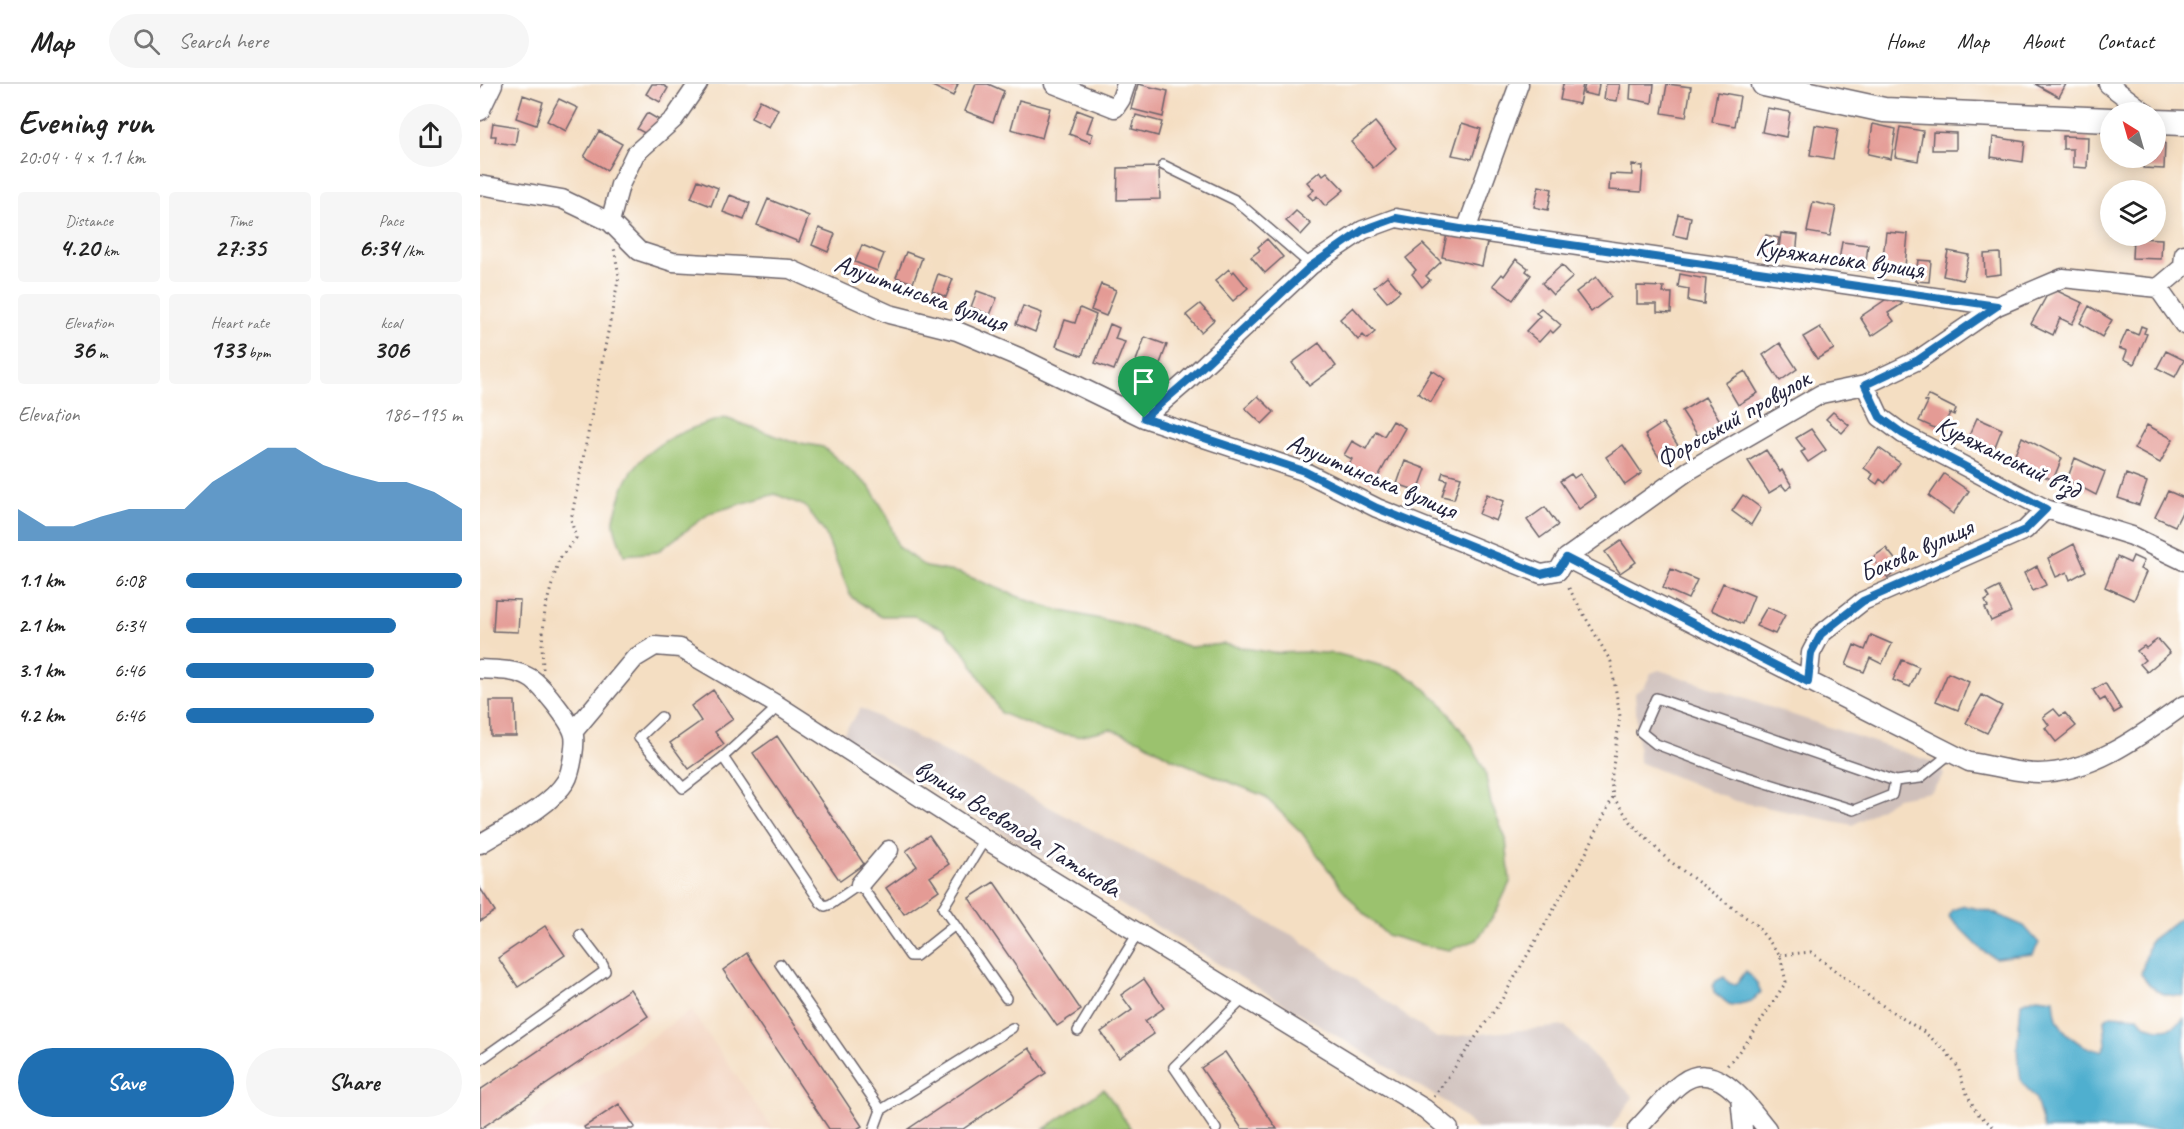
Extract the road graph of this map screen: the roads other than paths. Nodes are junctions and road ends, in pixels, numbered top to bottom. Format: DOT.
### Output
graph roads {
  1 [pos="493,84"];
  2 [pos="698,84"];
  3 [pos="1054,84"];
  4 [pos="1126,84"];
  5 [pos="1519,84"];
  6 [pos="1764,84"];
  7 [pos="2108,84"];
  8 [pos="2132,102"];
  9 [pos="480,111"];
  10 [pos="2100,120"];
  11 [pos="2166,121"];
  12 [pos="2184,123"];
  13 [pos="1163,165"];
  14 [pos="480,185"];
  15 [pos="610,222"];
  16 [pos="1466,230"];
  17 [pos="2184,254"];
  18 [pos="1311,266"];
  19 [pos="2158,288"];
  20 [pos="1997,306"];
  21 [pos="2184,325"];
  22 [pos="1865,385"];
  23 [pos="1144,418"];
  24 [pos="2046,509"];
  25 [pos="2184,561"];
  26 [pos="1562,564"];
  27 [pos="480,669"];
  28 [pos="1808,682"];
  29 [pos="2184,705"];
  30 [pos="779,706"];
  31 [pos="661,717"];
  32 [pos="573,732"];
  33 [pos="1951,753"];
  34 [pos="723,757"];
  35 [pos="1895,781"];
  36 [pos="985,839"];
  37 [pos="480,844"];
  38 [pos="889,850"];
  39 [pos="860,884"];
  40 [pos="955,925"];
  41 [pos="1138,933"];
  42 [pos="580,935"];
  43 [pos="780,964"];
  44 [pos="1006,998"];
  45 [pos="1244,998"];
  46 [pos="1012,1028"];
  47 [pos="1078,1030"];
  48 [pos="480,1060"];
  49 [pos="1740,1097"];
  50 [pos="881,1110"];
  51 [pos="874,1129"];
  52 [pos="1216,1129"];
  53 [pos="1449,1129"];
  54 [pos="1638,1129"];
  55 [pos="1743,1129"];
  56 [pos="1767,1129"];
  1 -- 9 [label="street"];
  2 -- 15 [label="street"];
  3 -- 4 [label="street"];
  5 -- 16 [label="street"];
  6 -- 10 [label="street"];
  7 -- 8 [label="street"];
  11 -- 12 [label="street"];
  13 -- 18 [label="lane"];
  14 -- 15 [label="street, Алуштинська вулиця"];
  15 -- 23 [label="street, Алуштинська вулиця"];
  16 -- 18 [label="street, Куряжанська вулиця"];
  16 -- 20 [label="street, Куряжанська вулиця"];
  17 -- 19 [label="street"];
  18 -- 23 [label="street, Куряжанська вулиця"];
  19 -- 20 [label="street"];
  19 -- 21 [label="street"];
  20 -- 22 [label="street, Фороський провулок"];
  22 -- 24 [label="street, Куряжанський в’їзд"];
  22 -- 26 [label="street, Фороський провулок"];
  23 -- 26 [label="street, Алуштинська вулиця"];
  24 -- 25 [label="street, Куряжанський в’їзд"];
  24 -- 28 [label="street, Бокова вулиця"];
  26 -- 28 [label="street, Алуштинська вулиця"];
  27 -- 32 [label="street"];
  28 -- 33 [label="street, Алуштинська вулиця"];
  29 -- 33 [label="street, Алуштинська вулиця"];
  30 -- 32 [label="street, вулиця Всеволода Татькова"];
  30 -- 34 [label="lane"];
  30 -- 36 [label="street, вулиця Всеволода Татькова"];
  31 -- 34 [label="lane"];
  32 -- 37 [label="street"];
  33 -- 35 [label="lane"];
  34 -- 39 [label="lane"];
  35 -- 35 [label="lane"];
  36 -- 40 [label="lane"];
  36 -- 41 [label="street, вулиця Всеволода Татькова"];
  38 -- 39 [label="street"];
  39 -- 40 [label="lane"];
  40 -- 44 [label="lane"];
  41 -- 45 [label="street, вулиця Всеволода Татькова"];
  41 -- 47 [label="lane"];
  42 -- 48 [label="lane"];
  43 -- 50 [label="lane"];
  45 -- 52 [label="lane"];
  45 -- 53 [label="street, вулиця Всеволода Татькова"];
  46 -- 50 [label="lane"];
  49 -- 54 [label="street"];
  49 -- 55 [label="street"];
  49 -- 56 [label="street"];
  50 -- 51 [label="lane"];
}
